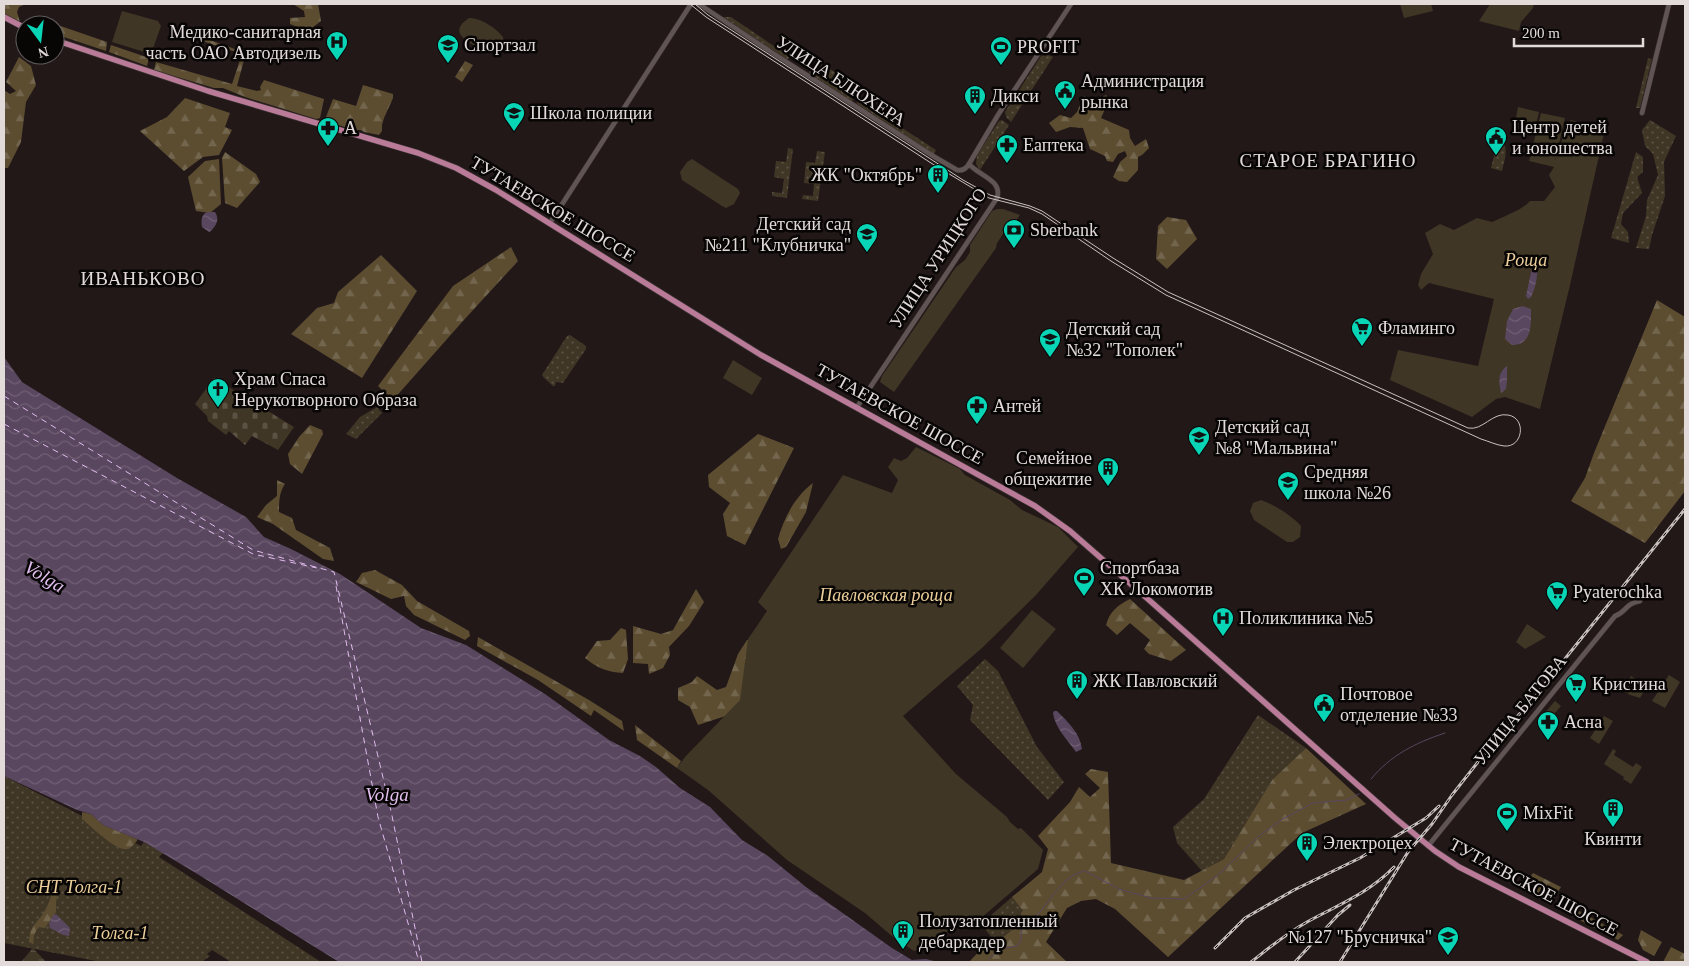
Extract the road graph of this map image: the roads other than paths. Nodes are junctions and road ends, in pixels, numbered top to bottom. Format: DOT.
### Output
graph roads {
  1 [pos="691,4"];
  2 [pos="699,4"];
  3 [pos="1071,4"];
  4 [pos="1669,4"];
  5 [pos="65,43"];
  6 [pos="1642,112"];
  7 [pos="970,164"];
  8 [pos="550,223"];
  9 [pos="857,407"];
  10 [pos="1640,601"];
  11 [pos="1428,846"];
  12 [pos="1647,962"];
  1 -- 8 [label="street"];
  2 -- 7 [label="street, УЛИЦА БЛЮХЕРА"];
  3 -- 7 [label="street, УЛИЦА УРИЦКОГО"];
  4 -- 6 [label="street"];
  5 -- 8 [label="main road, ТУТАЕВСКОЕ ШОССЕ"];
  7 -- 9 [label="street, УЛИЦА УРИЦКОГО"];
  8 -- 9 [label="main road, ТУТАЕВСКОЕ ШОССЕ"];
  9 -- 11 [label="main road, ТУТАЕВСКОЕ ШОССЕ"];
  10 -- 11 [label="street, УЛИЦА БАТОВА"];
  11 -- 12 [label="main road, ТУТАЕВСКОЕ ШОССЕ"];
}
